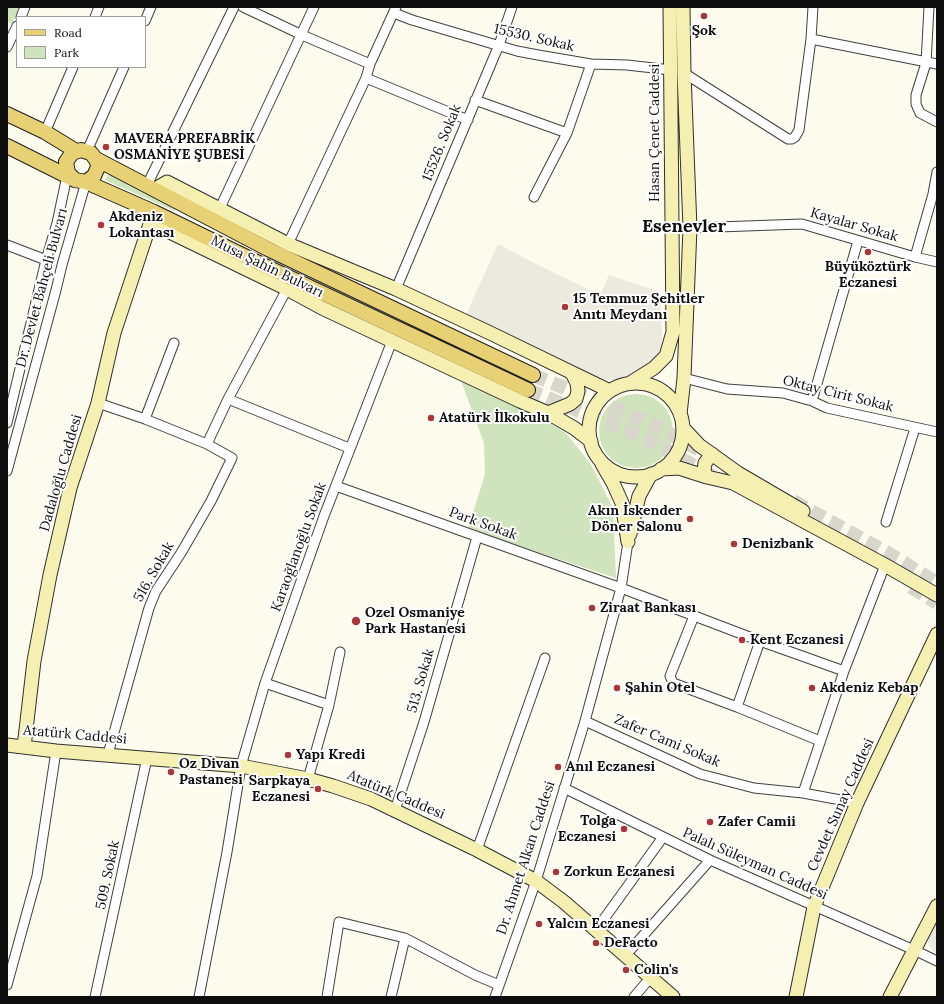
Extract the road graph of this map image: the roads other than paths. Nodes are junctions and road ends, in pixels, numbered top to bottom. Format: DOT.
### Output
graph roads {
  1 [pos="99,7"];
  2 [pos="151,7"];
  3 [pos="234,7"];
  4 [pos="243,7"];
  5 [pos="314,7"];
  6 [pos="512,7"];
  7 [pos="673,7"];
  8 [pos="813,7"];
  9 [pos="929,7"];
  10 [pos="395,10"];
  11 [pos="94,16"];
  12 [pos="146,19"];
  13 [pos="16,28"];
  14 [pos="302,35"];
  15 [pos="811,38"];
  16 [pos="499,45"];
  17 [pos="7,47"];
  18 [pos="926,62"];
  19 [pos="370,64"];
  20 [pos="591,64"];
  21 [pos="937,64"];
  22 [pos="73,68"];
  23 [pos="124,68"];
  24 [pos="677,72"];
  25 [pos="366,78"];
  26 [pos="475,100"];
  27 [pos="7,114"];
  28 [pos="468,120"];
  29 [pos="937,122"];
  30 [pos="45,132"];
  31 [pos="567,133"];
  32 [pos="7,146"];
  33 [pos="86,154"];
  34 [pos="937,172"];
  35 [pos="76,179"];
  36 [pos="151,187"];
  37 [pos="534,197"];
  38 [pos="220,208"];
  39 [pos="152,218"];
  40 [pos="690,228"];
  41 [pos="858,241"];
  42 [pos="288,244"];
  43 [pos="7,245"];
  44 [pos="915,258"];
  45 [pos="46,260"];
  46 [pos="937,262"];
  47 [pos="287,289"];
  48 [pos="396,289"];
  49 [pos="392,341"];
  50 [pos="174,343"];
  51 [pos="572,374"];
  52 [pos="533,375"];
  53 [pos="684,378"];
  54 [pos="630,383"];
  55 [pos="528,390"];
  56 [pos="610,391"];
  57 [pos="228,399"];
  58 [pos="812,401"];
  59 [pos="98,403"];
  60 [pos="548,413"];
  61 [pos="680,414"];
  62 [pos="145,419"];
  63 [pos="7,423"];
  64 [pos="683,428"];
  65 [pos="915,428"];
  66 [pos="937,432"];
  67 [pos="591,441"];
  68 [pos="207,444"];
  69 [pos="349,448"];
  70 [pos="712,454"];
  71 [pos="600,459"];
  72 [pos="7,471"];
  73 [pos="656,472"];
  74 [pos="706,477"];
  75 [pos="336,486"];
  76 [pos="886,522"];
  77 [pos="477,536"];
  78 [pos="628,542"];
  79 [pos="885,565"];
  80 [pos="621,588"];
  81 [pos="937,588"];
  82 [pos="937,596"];
  83 [pos="937,606"];
  84 [pos="694,616"];
  85 [pos="937,634"];
  86 [pos="760,641"];
  87 [pos="340,652"];
  88 [pos="545,658"];
  89 [pos="844,671"];
  90 [pos="265,682"];
  91 [pos="329,705"];
  92 [pos="737,707"];
  93 [pos="585,721"];
  94 [pos="820,741"];
  95 [pos="7,745"];
  96 [pos="24,747"];
  97 [pos="56,751"];
  98 [pos="108,754"];
  99 [pos="147,758"];
  100 [pos="241,766"];
  101 [pos="308,779"];
  102 [pos="564,788"];
  103 [pos="803,793"];
  104 [pos="857,803"];
  105 [pos="395,810"];
  106 [pos="662,837"];
  107 [pos="477,850"];
  108 [pos="710,860"];
  109 [pos="536,881"];
  110 [pos="937,906"];
  111 [pos="814,907"];
  112 [pos="596,930"];
  113 [pos="405,938"];
  114 [pos="914,950"];
  115 [pos="11,954"];
  116 [pos="624,956"];
  117 [pos="937,961"];
  118 [pos="650,978"];
  119 [pos="7,985"];
  120 [pos="499,985"];
  121 [pos="95,997"];
  122 [pos="199,997"];
  123 [pos="327,997"];
  124 [pos="392,997"];
  125 [pos="495,997"];
  126 [pos="634,997"];
  127 [pos="673,997"];
  128 [pos="796,997"];
  129 [pos="890,997"];
  1 -- 11 [label="street"];
  2 -- 12 [label="street"];
  3 -- 36 [label="street"];
  4 -- 14 [label="street"];
  5 -- 14 [label="street"];
  6 -- 16 [label="street, 15526. Sokak"];
  7 -- 24 [label="street, Hasan Çenet Caddesi"];
  8 -- 15 [label="street"];
  9 -- 18 [label="street"];
  10 -- 16 [label="street, 15530. Sokak"];
  10 -- 19 [label="street"];
  13 -- 17 [label="street"];
  14 -- 19 [label="street"];
  14 -- 38 [label="street"];
  15 -- 18 [label="street"];
  15 -- 24 [label="street"];
  16 -- 20 [label="street, 15530. Sokak"];
  16 -- 26 [label="street, 15526. Sokak"];
  18 -- 21 [label="street"];
  18 -- 29 [label="street"];
  19 -- 25 [label="street"];
  20 -- 24 [label="street, 15530. Sokak"];
  20 -- 31 [label="street"];
  22 -- 30 [label="street"];
  23 -- 33 [label="street"];
  24 -- 40 [label="street"];
  24 -- 54 [label="street, Hasan Çenet Caddesi"];
  25 -- 28 [label="street"];
  25 -- 42 [label="street"];
  26 -- 28 [label="street, 15526. Sokak"];
  26 -- 31 [label="street"];
  27 -- 30 [label="main road, Musa Şahin Bulvarı"];
  28 -- 48 [label="street, 15526. Sokak"];
  30 -- 33 [label="main road, Musa Şahin Bulvarı"];
  31 -- 37 [label="street"];
  32 -- 35 [label="main road, Musa Şahin Bulvarı"];
  33 -- 35 [label="main road"];
  33 -- 35 [label="main road"];
  33 -- 36 [label="main road, Musa Şahin Bulvarı"];
  34 -- 44 [label="street"];
  35 -- 39 [label="main road, Musa Şahin Bulvarı"];
  35 -- 45 [label="street, Dr. Devlet Bahçeli Bulvarı"];
  35 -- 72 [label="street, Dr. Devlet Bahçeli Bulvarı"];
  36 -- 38 [label="street"];
  36 -- 52 [label="main road, Musa Şahin Bulvarı"];
  38 -- 42 [label="street"];
  39 -- 47 [label="street"];
  39 -- 55 [label="main road, Musa Şahin Bulvarı"];
  39 -- 59 [label="street, Dadaloğlu Caddesi"];
  40 -- 41 [label="street, Kayalar Sokak"];
  40 -- 53 [label="street"];
  41 -- 44 [label="street, Kayalar Sokak"];
  41 -- 58 [label="street"];
  42 -- 48 [label="street"];
  43 -- 45 [label="street"];
  44 -- 46 [label="street, Kayalar Sokak"];
  45 -- 63 [label="street, Dr. Devlet Bahçeli Bulvarı"];
  47 -- 49 [label="street"];
  47 -- 57 [label="street"];
  48 -- 51 [label="street"];
  49 -- 60 [label="street"];
  49 -- 69 [label="street, Karaoğlanoğlu Sokak"];
  50 -- 62 [label="street"];
  51 -- 56 [label="street"];
  51 -- 60 [label="street"];
  53 -- 58 [label="street, Oktay Cirit Sokak"];
  53 -- 61 [label="street"];
  54 -- 56 [label="street"];
  54 -- 61 [label="street"];
  56 -- 67 [label="street"];
  57 -- 68 [label="street"];
  57 -- 69 [label="street"];
  58 -- 65 [label="street, Oktay Cirit Sokak"];
  59 -- 62 [label="street"];
  59 -- 96 [label="street, Dadaloğlu Caddesi"];
  60 -- 67 [label="street"];
  61 -- 64 [label="street"];
  62 -- 68 [label="street"];
  64 -- 70 [label="street"];
  64 -- 73 [label="street"];
  65 -- 66 [label="street, Oktay Cirit Sokak"];
  65 -- 76 [label="street"];
  67 -- 71 [label="street"];
  68 -- 98 [label="street, 516. Sokak"];
  69 -- 75 [label="street, Karaoğlanoğlu Sokak"];
  70 -- 74 [label="street"];
  70 -- 81 [label="street"];
  71 -- 73 [label="street"];
  71 -- 78 [label="street"];
  73 -- 74 [label="street"];
  73 -- 78 [label="street"];
  74 -- 79 [label="street"];
  75 -- 77 [label="street, Park Sokak"];
  75 -- 90 [label="street, Karaoğlanoğlu Sokak"];
  77 -- 80 [label="street, Park Sokak"];
  77 -- 105 [label="street, 513. Sokak"];
  78 -- 80 [label="street, Dr. Ahmet Alkan Caddesi"];
  79 -- 82 [label="street"];
  79 -- 89 [label="street"];
  80 -- 84 [label="street, Park Sokak"];
  80 -- 93 [label="street, Dr. Ahmet Alkan Caddesi"];
  82 -- 83 [label="street"];
  84 -- 86 [label="street, Park Sokak"];
  84 -- 92 [label="street"];
  85 -- 104 [label="street, Cevdet Sunay Caddesi"];
  86 -- 89 [label="street, Park Sokak"];
  86 -- 92 [label="street"];
  87 -- 91 [label="street"];
  88 -- 107 [label="street"];
  89 -- 94 [label="street"];
  90 -- 91 [label="street"];
  90 -- 100 [label="street, Karaoğlanoğlu Sokak"];
  91 -- 101 [label="street"];
  92 -- 94 [label="street"];
  93 -- 102 [label="street, Dr. Ahmet Alkan Caddesi"];
  93 -- 103 [label="street, Zafer Cami Sokak"];
  94 -- 103 [label="street"];
  95 -- 96 [label="street, Atatürk Caddesi"];
  96 -- 97 [label="street, Atatürk Caddesi"];
  97 -- 98 [label="street, Atatürk Caddesi"];
  97 -- 115 [label="street"];
  98 -- 99 [label="street, Atatürk Caddesi"];
  99 -- 100 [label="street, Atatürk Caddesi"];
  99 -- 121 [label="street, 509. Sokak"];
  100 -- 101 [label="street, Atatürk Caddesi"];
  100 -- 122 [label="street, Karaoğlanoğlu Sokak"];
  101 -- 105 [label="street, Atatürk Caddesi"];
  102 -- 106 [label="street, Palalı Süleyman Caddesi"];
  102 -- 109 [label="street, Dr. Ahmet Alkan Caddesi"];
  103 -- 104 [label="street, Zafer Cami Sokak"];
  104 -- 111 [label="street, Cevdet Sunay Caddesi"];
  105 -- 107 [label="street, Atatürk Caddesi"];
  106 -- 108 [label="street, Palalı Süleyman Caddesi"];
  106 -- 112 [label="street"];
  107 -- 109 [label="street, Atatürk Caddesi"];
  108 -- 111 [label="street, Palalı Süleyman Caddesi"];
  108 -- 116 [label="street"];
  109 -- 112 [label="street, Atatürk Caddesi"];
  109 -- 120 [label="street, Dr. Ahmet Alkan Caddesi"];
  110 -- 114 [label="street"];
  111 -- 114 [label="street, Palalı Süleyman Caddesi"];
  111 -- 128 [label="street, Cevdet Sunay Caddesi"];
  112 -- 116 [label="street, Atatürk Caddesi"];
  113 -- 120 [label="street"];
  113 -- 123 [label="street"];
  113 -- 124 [label="street"];
  114 -- 117 [label="street, Palalı Süleyman Caddesi"];
  114 -- 129 [label="street"];
  115 -- 119 [label="street"];
  116 -- 118 [label="street, Atatürk Caddesi"];
  118 -- 126 [label="street"];
  118 -- 127 [label="street, Atatürk Caddesi"];
  120 -- 125 [label="street, Dr. Ahmet Alkan Caddesi"];
}
